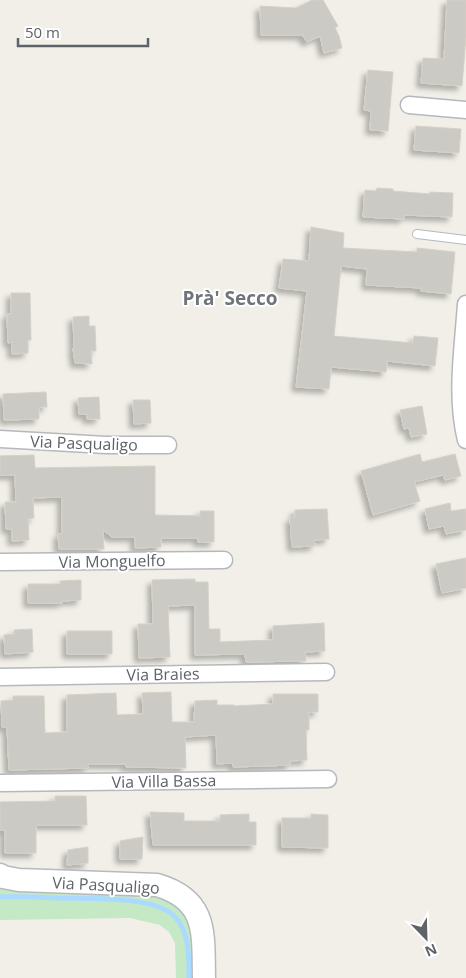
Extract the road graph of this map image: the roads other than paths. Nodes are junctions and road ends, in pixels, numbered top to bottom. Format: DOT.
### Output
graph roads {
  1 [pos="408,105"];
  2 [pos="466,110"];
  3 [pos="418,234"];
  4 [pos="466,240"];
  5 [pos="466,304"];
  6 [pos="464,408"];
  7 [pos="0,439"];
  8 [pos="466,440"];
  9 [pos="168,445"];
  10 [pos="224,560"];
  11 [pos="0,562"];
  12 [pos="326,672"];
  13 [pos="0,677"];
  14 [pos="328,779"];
  15 [pos="0,783"];
  16 [pos="0,875"];
  17 [pos="204,978"];
  1 -- 2 [label="street"];
  3 -- 4 [label="lane"];
  5 -- 6 [label="street"];
  6 -- 8 [label="street"];
  7 -- 9 [label="street, Via Pasqualigo"];
  10 -- 11 [label="street, Via Monguelfo"];
  12 -- 13 [label="street, Via Braies"];
  14 -- 15 [label="street, Via Villa Bassa"];
  16 -- 17 [label="street, Via Pasqualigo"];
}
